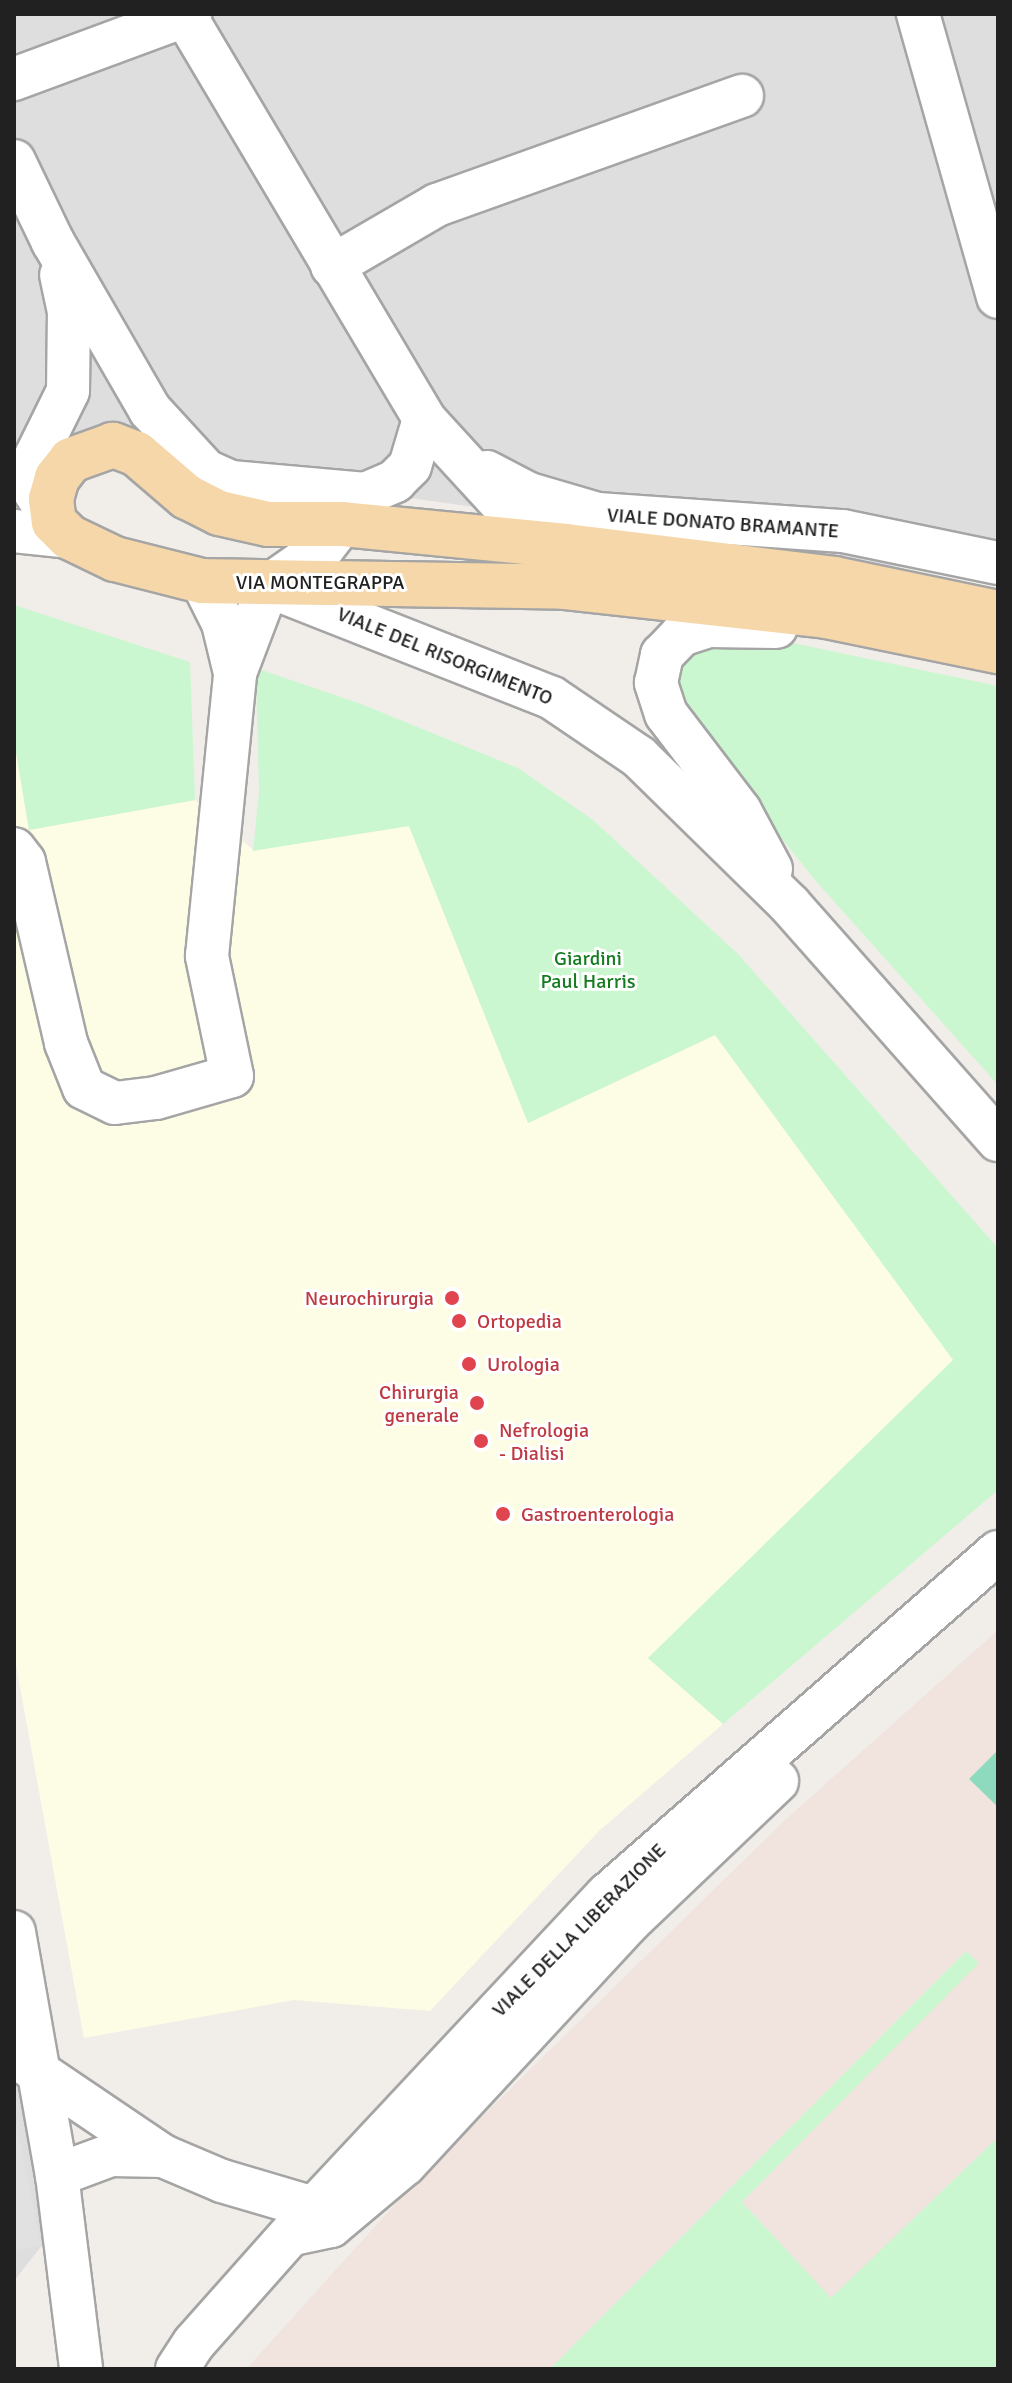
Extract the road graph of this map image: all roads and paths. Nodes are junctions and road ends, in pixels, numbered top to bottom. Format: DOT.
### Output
graph roads {
  1 [pos="918,14"];
  2 [pos="186,15"];
  3 [pos="14,79"];
  4 [pos="742,96"];
  5 [pos="14,161"];
  6 [pos="53,242"];
  7 [pos="332,266"];
  8 [pos="998,297"];
  9 [pos="424,419"];
  10 [pos="539,470"];
  11 [pos="354,509"];
  12 [pos="36,512"];
  13 [pos="598,514"];
  14 [pos="566,546"];
  15 [pos="998,563"];
  16 [pos="202,581"];
  17 [pos="268,586"];
  18 [pos="830,598"];
  19 [pos="998,613"];
  20 [pos="998,651"];
  21 [pos="235,673"];
  22 [pos="14,849"];
  23 [pos="790,905"];
  24 [pos="998,1140"];
  25 [pos="998,1552"];
  26 [pos="833,1694"];
  27 [pos="14,1932"];
  28 [pos="26,2064"];
  29 [pos="163,2156"];
  30 [pos="57,2175"];
  31 [pos="303,2221"];
  32 [pos="185,2356"];
  33 [pos="81,2369"];
  34 [pos="161,2369"];
  1 -- 8 [label="street"];
  2 -- 3 [label="street"];
  2 -- 7 [label="street, VIALE DONATO BRAMANTE"];
  4 -- 7 [label="street"];
  5 -- 6 [label="street"];
  6 -- 11 [label="street"];
  6 -- 12 [label="street"];
  7 -- 9 [label="street, VIALE DONATO BRAMANTE"];
  9 -- 11 [label="street"];
  9 -- 13 [label="street, VIALE DONATO BRAMANTE"];
  9 -- 14 [label="street, VIALE DONATO BRAMANTE"];
  10 -- 13 [label="street"];
  11 -- 12 [label="main road, VIA MONTEGRAPPA"];
  11 -- 14 [label="main road, VIA MONTEGRAPPA"];
  11 -- 17 [label="street"];
  12 -- 16 [label="main road, VIA MONTEGRAPPA"];
  13 -- 15 [label="street, VIALE DONATO BRAMANTE"];
  14 -- 18 [label="main road, VIA MONTEGRAPPA"];
  16 -- 17 [label="main road, VIA MONTEGRAPPA"];
  16 -- 21 [label="street"];
  17 -- 18 [label="main road, VIA MONTEGRAPPA"];
  17 -- 21 [label="street"];
  17 -- 23 [label="street, VIALE DEL RISORGIMENTO"];
  18 -- 19 [label="main road, VIA MONTEGRAPPA"];
  18 -- 20 [label="main road, VIA MONTEGRAPPA"];
  18 -- 23 [label="street, VIALE DEL RISORGIMENTO"];
  21 -- 22 [label="street"];
  23 -- 24 [label="street, VIALE DEL RISORGIMENTO"];
  25 -- 26 [label="street, VIALE DELLA LIBERAZIONE"];
  26 -- 31 [label="street, VIALE DELLA LIBERAZIONE"];
  26 -- 31 [label="street"];
  27 -- 28 [label="street"];
  28 -- 29 [label="street"];
  28 -- 30 [label="street"];
  29 -- 30 [label="street"];
  29 -- 31 [label="street"];
  30 -- 33 [label="street"];
  31 -- 32 [label="street, VIALE DELLA LIBERAZIONE"];
  32 -- 34 [label="street, VIALE DELLA LIBERAZIONE"];
}
